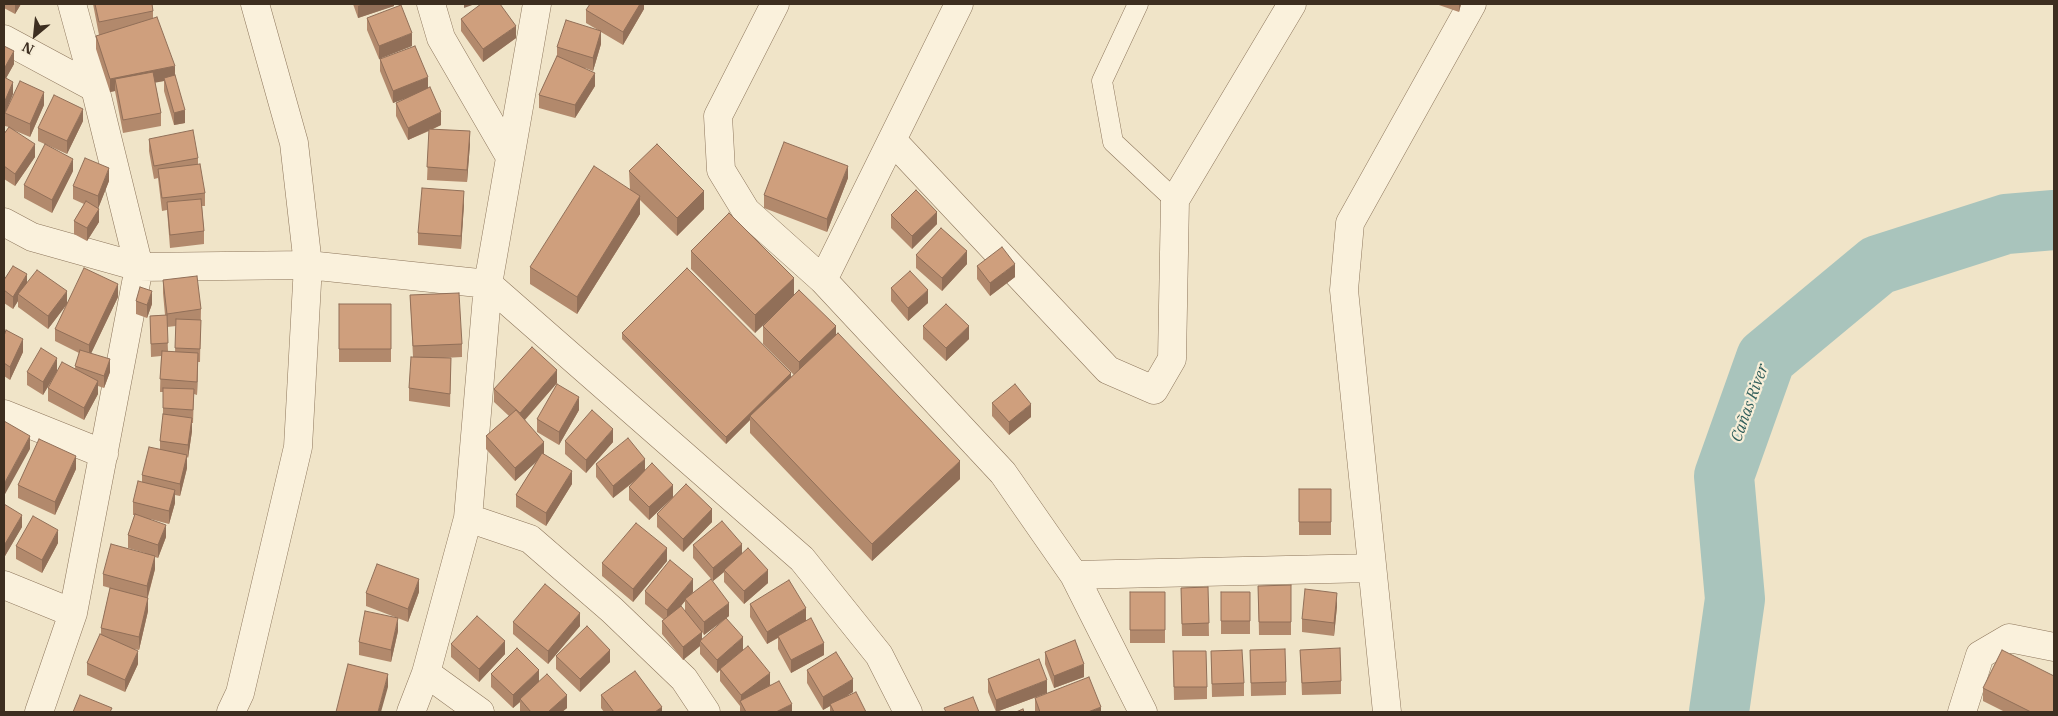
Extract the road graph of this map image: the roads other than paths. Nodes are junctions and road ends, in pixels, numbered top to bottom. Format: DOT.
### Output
graph roads {
  1 [pos="72,4"];
  2 [pos="255,4"];
  3 [pos="431,4"];
  4 [pos="537,4"];
  5 [pos="776,4"];
  6 [pos="959,4"];
  7 [pos="1138,4"];
  8 [pos="1292,4"];
  9 [pos="1472,4"];
  10 [pos="4,39"];
  11 [pos="95,88"];
  12 [pos="892,140"];
  13 [pos="510,157"];
  14 [pos="1175,200"];
  15 [pos="4,222"];
  16 [pos="308,265"];
  17 [pos="139,267"];
  18 [pos="823,280"];
  19 [pos="488,284"];
  20 [pos="4,414"];
  21 [pos="104,454"];
  22 [pos="468,518"];
  23 [pos="1372,568"];
  24 [pos="1074,575"];
  25 [pos="4,585"];
  26 [pos="73,613"];
  27 [pos="2054,647"];
  28 [pos="426,673"];
  29 [pos="38,712"];
  30 [pos="231,712"];
  31 [pos="411,712"];
  32 [pos="480,712"];
  33 [pos="706,712"];
  34 [pos="908,712"];
  35 [pos="1143,712"];
  36 [pos="1387,712"];
  37 [pos="1962,712"];
  1 -- 11 [label="street"];
  2 -- 16 [label="street"];
  3 -- 13 [label="street"];
  4 -- 13 [label="street"];
  5 -- 18 [label="street"];
  6 -- 12 [label="street"];
  7 -- 14 [label="lane"];
  8 -- 14 [label="street"];
  9 -- 23 [label="street"];
  10 -- 11 [label="street"];
  11 -- 17 [label="street"];
  12 -- 14 [label="street"];
  12 -- 18 [label="street"];
  13 -- 19 [label="street"];
  15 -- 17 [label="street"];
  16 -- 17 [label="street"];
  16 -- 19 [label="street"];
  16 -- 30 [label="street"];
  17 -- 21 [label="street"];
  18 -- 24 [label="street"];
  19 -- 22 [label="street"];
  19 -- 34 [label="street"];
  20 -- 21 [label="street"];
  21 -- 26 [label="street"];
  22 -- 28 [label="street"];
  22 -- 33 [label="street"];
  23 -- 24 [label="street"];
  23 -- 36 [label="street"];
  24 -- 35 [label="street"];
  25 -- 26 [label="street"];
  26 -- 29 [label="street"];
  27 -- 37 [label="street"];
  28 -- 31 [label="street"];
  28 -- 32 [label="street"];
}
